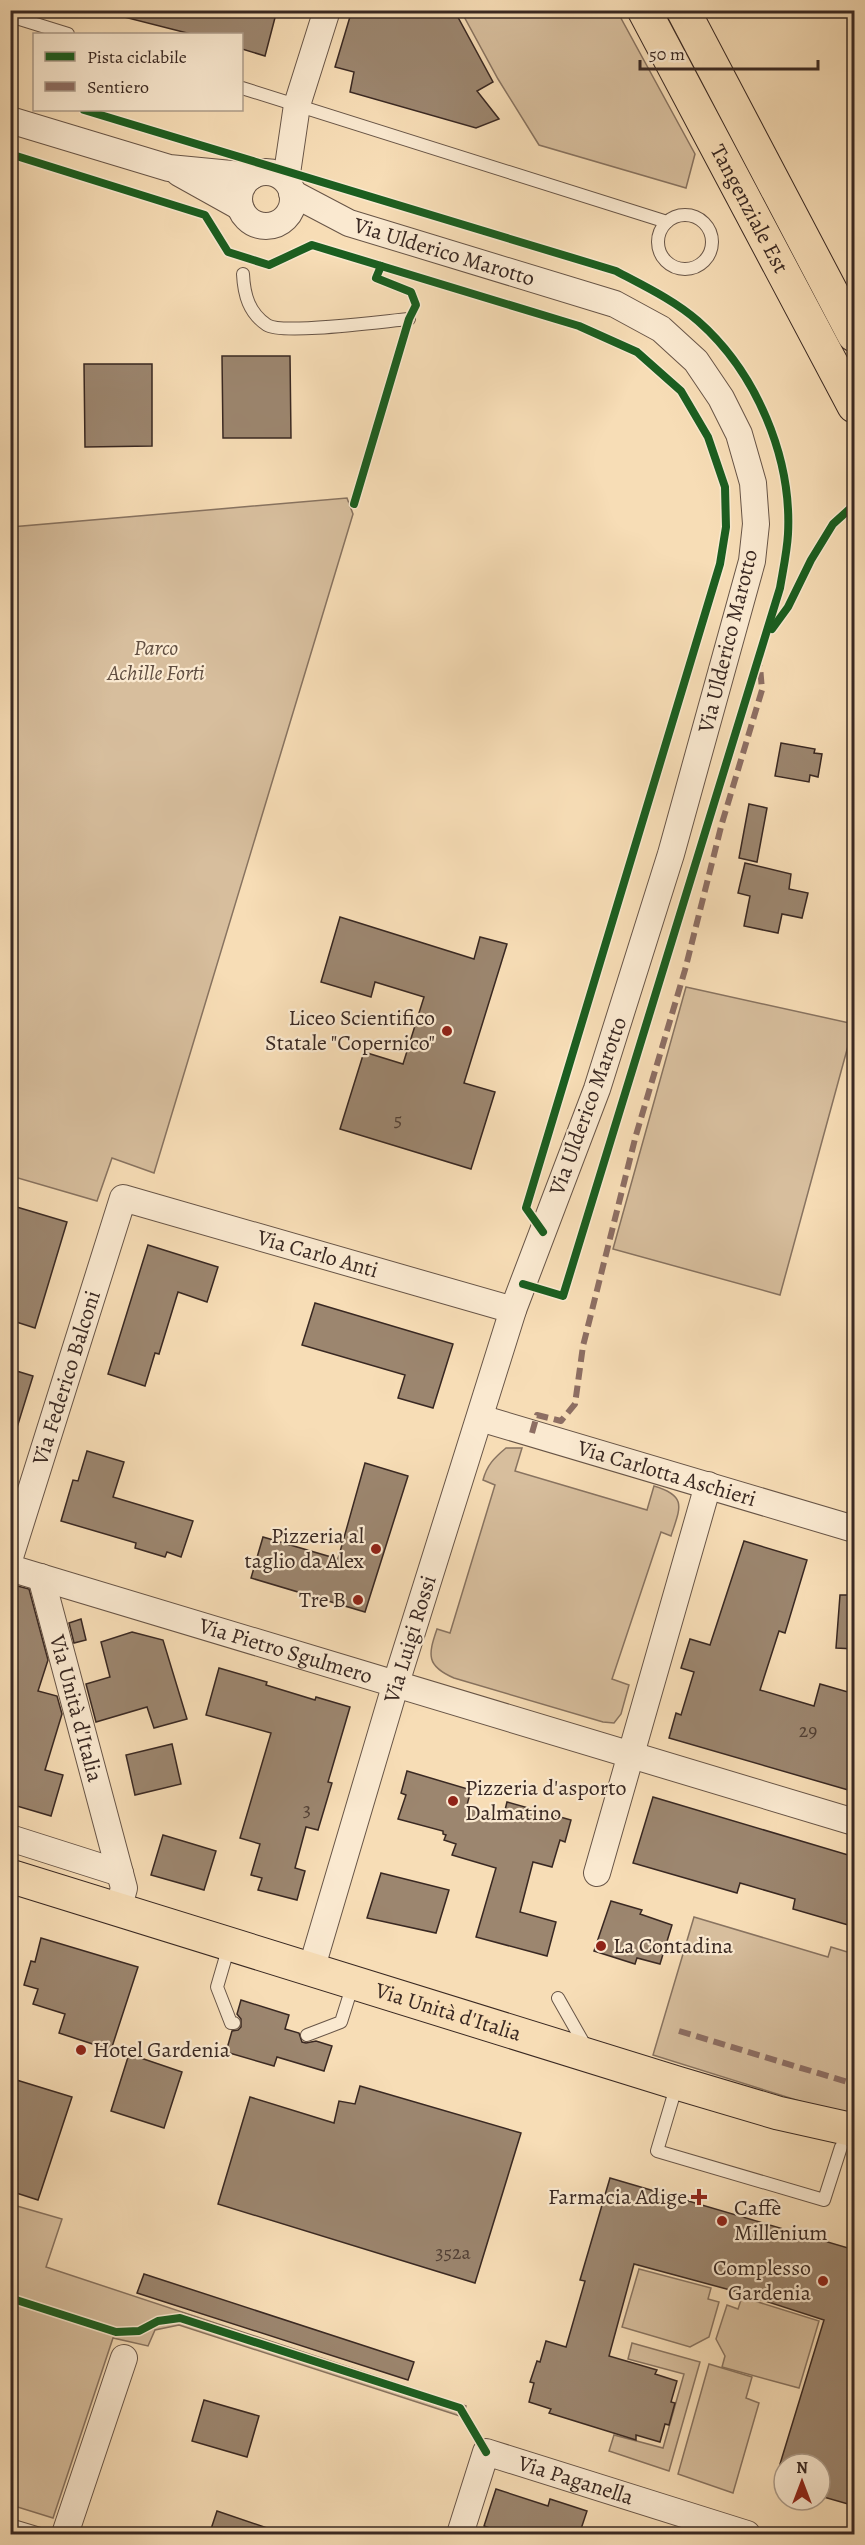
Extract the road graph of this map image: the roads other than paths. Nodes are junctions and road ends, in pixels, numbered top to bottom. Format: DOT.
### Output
graph roads {
  1 [pos="327,10"];
  2 [pos="644,10"];
  3 [pos="683,10"];
  4 [pos="10,16"];
  5 [pos="65,33"];
  6 [pos="243,88"];
  7 [pos="297,105"];
  8 [pos="10,120"];
  9 [pos="169,168"];
  10 [pos="256,174"];
  11 [pos="289,187"];
  12 [pos="240,207"];
  13 [pos="282,220"];
  14 [pos="667,222"];
  15 [pos="349,223"];
  16 [pos="243,274"];
  17 [pos="409,319"];
  18 [pos="855,335"];
  19 [pos="855,406"];
  20 [pos="123,1198"];
  21 [pos="513,1310"];
  22 [pos="480,1418"];
  23 [pos="708,1485"];
  24 [pos="855,1529"];
  25 [pos="10,1557"];
  26 [pos="10,1568"];
  27 [pos="41,1577"];
  28 [pos="396,1683"];
  29 [pos="631,1755"];
  30 [pos="855,1822"];
  31 [pos="10,1838"];
  32 [pos="120,1873"];
  33 [pos="597,1873"];
  34 [pos="10,1876"];
  35 [pos="118,1910"];
  36 [pos="230,1945"];
  37 [pos="311,1970"];
  38 [pos="353,1982"];
  39 [pos="558,1998"];
  40 [pos="234,2023"];
  41 [pos="307,2035"];
  42 [pos="591,2055"];
  43 [pos="677,2083"];
  44 [pos="850,2143"];
  45 [pos="124,2358"];
  46 [pos="10,2525"];
  47 [pos="40,2535"];
  48 [pos="65,2535"];
  49 [pos="460,2535"];
  50 [pos="747,2535"];
  1 -- 7 [label="street"];
  2 -- 19 [label="main road, Tangenziale Est"];
  3 -- 18 [label="main road, Tangenziale Est"];
  4 -- 5 [label="lane"];
  6 -- 7 [label="lane"];
  7 -- 10 [label="street"];
  7 -- 11 [label="street"];
  7 -- 14 [label="lane"];
  8 -- 9 [label="street"];
  9 -- 10 [label="street"];
  9 -- 12 [label="street"];
  10 -- 11 [label="street"];
  10 -- 12 [label="street"];
  11 -- 13 [label="street"];
  11 -- 15 [label="street, Via Ulderico Marotto"];
  12 -- 13 [label="street"];
  13 -- 15 [label="street"];
  14 -- 14 [label="lane"];
  15 -- 21 [label="street, Via Ulderico Marotto"];
  16 -- 17 [label="lane"];
  20 -- 21 [label="street, Via Carlo Anti"];
  20 -- 25 [label="street, Via Federico Balconi"];
  21 -- 22 [label="street, Via Luigi Rossi"];
  22 -- 23 [label="street, Via Carlotta Aschieri"];
  22 -- 28 [label="street, Via Luigi Rossi"];
  23 -- 24 [label="street, Via Carlotta Aschieri"];
  23 -- 29 [label="street"];
  26 -- 27 [label="street, Via Pietro Sgulmero"];
  27 -- 28 [label="street, Via Pietro Sgulmero"];
  27 -- 32 [label="street, Via Unità d'Italia"];
  28 -- 29 [label="street, Via Pietro Sgulmero"];
  28 -- 37 [label="street, Via Luigi Rossi"];
  29 -- 30 [label="street, Via Pietro Sgulmero"];
  29 -- 33 [label="street"];
  31 -- 32 [label="street"];
  32 -- 35 [label="street, Via Unità d'Italia"];
  34 -- 35 [label="main road, Via Unità d'Italia"];
  35 -- 36 [label="main road, Via Unità d'Italia"];
  36 -- 37 [label="main road, Via Unità d'Italia"];
  36 -- 40 [label="lane"];
  37 -- 38 [label="main road, Via Unità d'Italia"];
  38 -- 41 [label="lane"];
  38 -- 42 [label="main road, Via Unità d'Italia"];
  39 -- 42 [label="lane"];
  42 -- 43 [label="main road, Via Unità d'Italia"];
  43 -- 44 [label="main road, Via Unità d'Italia"];
  43 -- 44 [label="lane"];
  45 -- 48 [label="street"];
  46 -- 47 [label="lane"];
  49 -- 50 [label="street, Via Paganella"];
}
